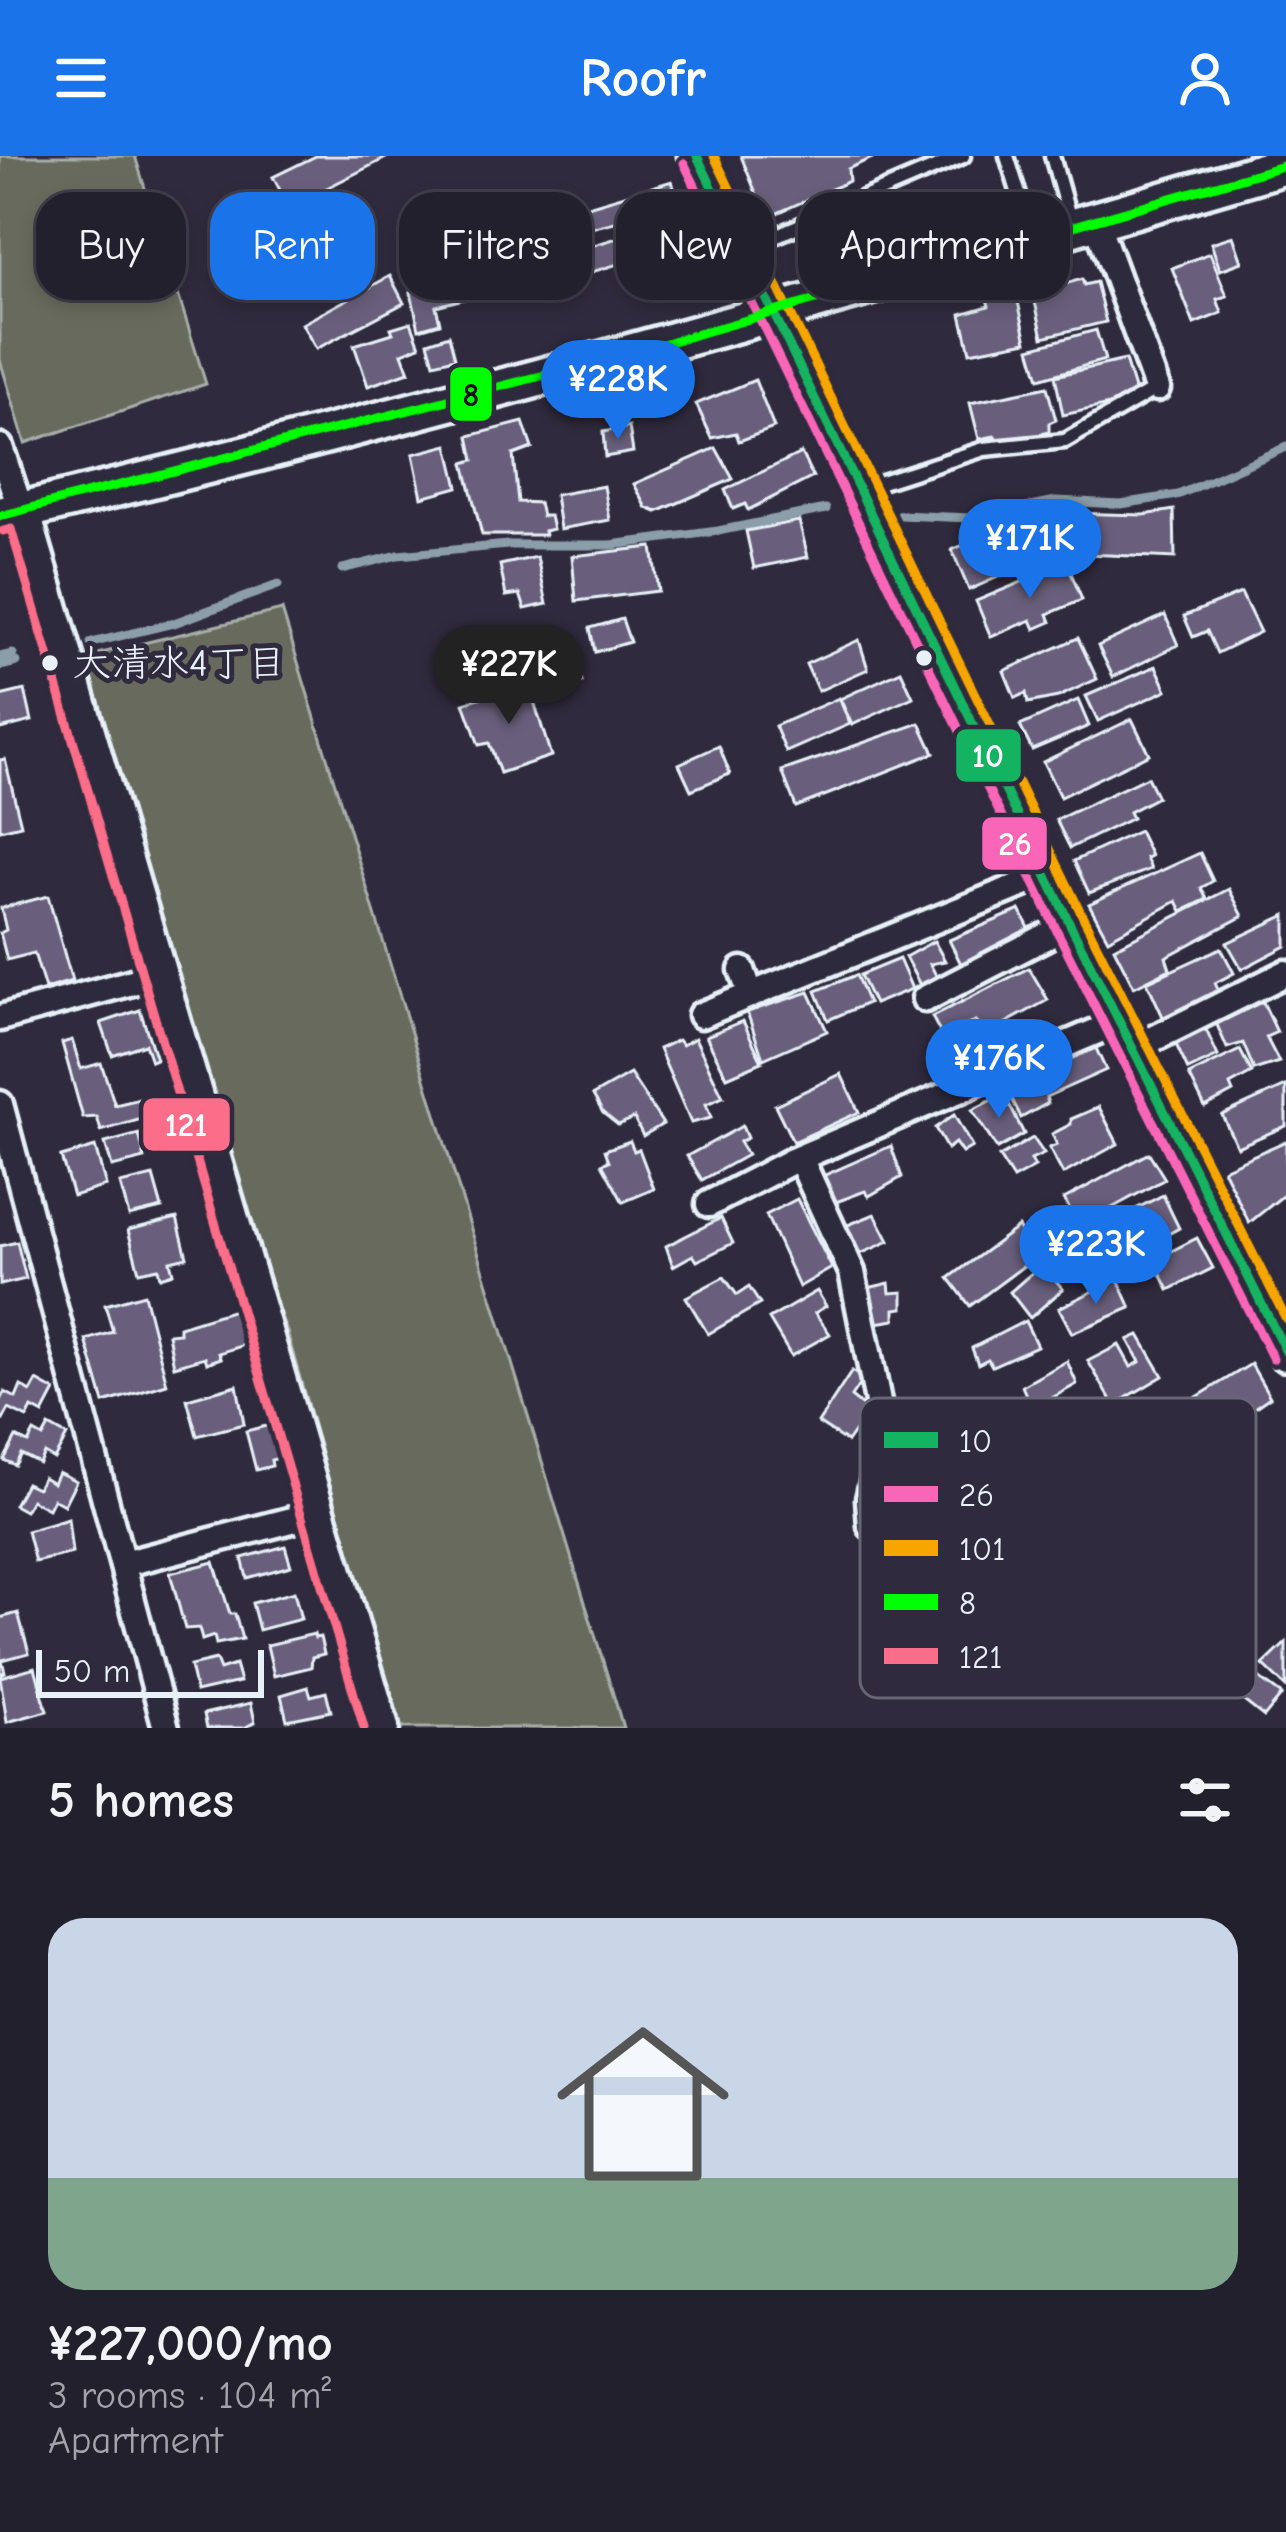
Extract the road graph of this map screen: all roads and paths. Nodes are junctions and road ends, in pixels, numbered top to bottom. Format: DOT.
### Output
graph roads {
  1 [pos="697,156"];
  2 [pos="963,156"];
  3 [pos="1006,156"];
  4 [pos="1052,156"];
  5 [pos="1286,165"];
  6 [pos="714,192"];
  7 [pos="1018,192"];
  8 [pos="1084,225"];
  9 [pos="1070,229"];
  10 [pos="774,234"];
  11 [pos="764,300"];
  12 [pos="814,300"];
  13 [pos="770,312"];
  14 [pos="1156,388"];
  15 [pos="0,447"];
  16 [pos="856,490"];
  17 [pos="10,514"];
  18 [pos="1046,875"];
  19 [pos="1070,924"];
  20 [pos="742,970"];
  21 [pos="1286,973"];
  22 [pos="158,975"];
  23 [pos="751,994"];
  24 [pos="925,999"];
  25 [pos="701,1015"];
  26 [pos="0,1018"];
  27 [pos="1128,1034"];
  28 [pos="0,1104"];
  29 [pos="800,1157"];
  30 [pos="709,1204"];
  31 [pos="1286,1352"];
  32 [pos="877,1398"];
  33 [pos="315,1514"];
  34 [pos="123,1564"];
  35 [pos="166,1728"];
  36 [pos="380,1728"];
  1 -- 6 [label="street"];
  2 -- 10 [label="lane"];
  3 -- 7 [label="lane"];
  4 -- 8 [label="lane"];
  5 -- 8 [label="street"];
  8 -- 9 [label="street"];
  8 -- 14 [label="street"];
  11 -- 13 [label="street"];
  12 -- 13 [label="street"];
  13 -- 16 [label="street"];
  13 -- 17 [label="street"];
  14 -- 16 [label="lane"];
  15 -- 17 [label="street"];
  16 -- 18 [label="street"];
  17 -- 22 [label="street"];
  18 -- 19 [label="street"];
  18 -- 23 [label="street"];
  19 -- 24 [label="street"];
  19 -- 27 [label="street"];
  20 -- 23 [label="street"];
  21 -- 27 [label="street"];
  22 -- 26 [label="street"];
  22 -- 33 [label="street"];
  23 -- 25 [label="street"];
  27 -- 29 [label="street"];
  27 -- 31 [label="street"];
  28 -- 34 [label="street"];
  29 -- 30 [label="street"];
  29 -- 32 [label="street"];
  33 -- 34 [label="street"];
  33 -- 36 [label="street"];
  34 -- 35 [label="street"];
}
